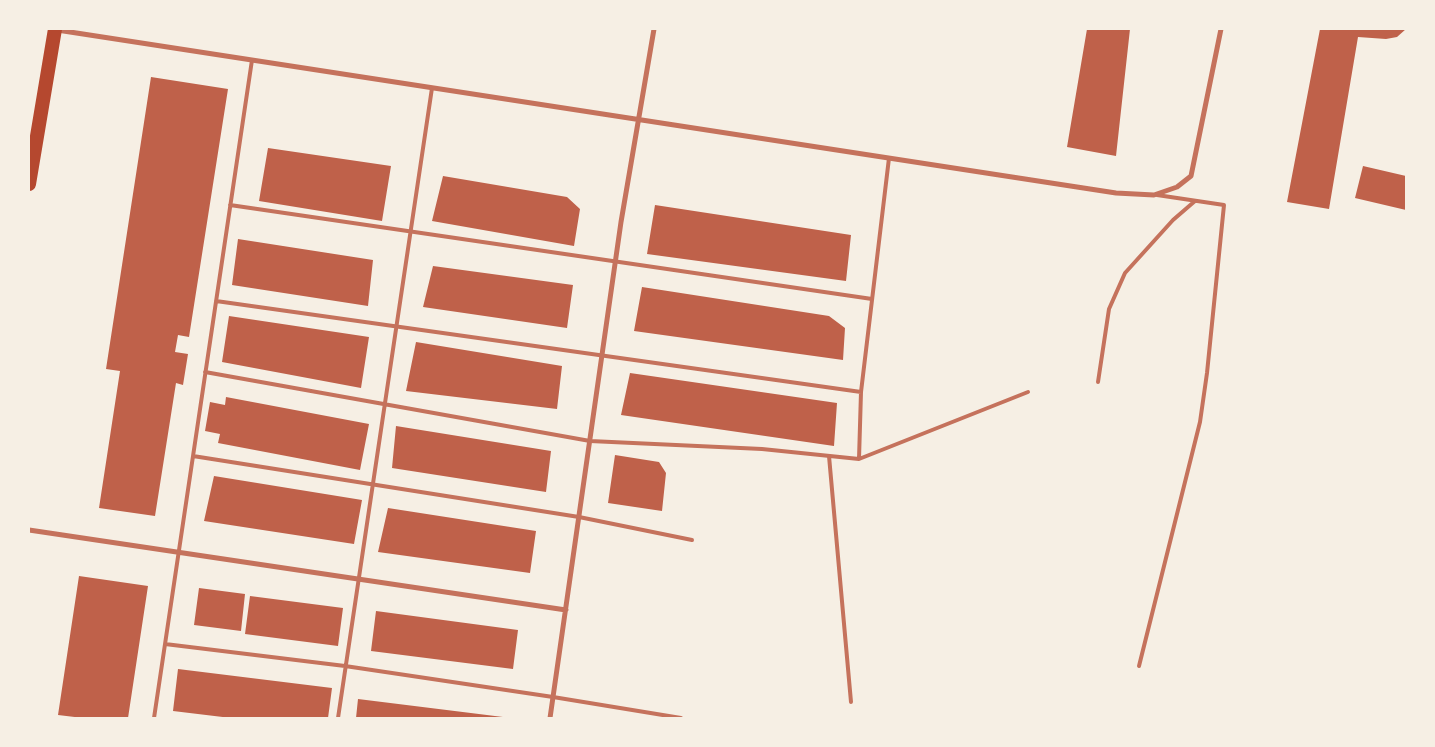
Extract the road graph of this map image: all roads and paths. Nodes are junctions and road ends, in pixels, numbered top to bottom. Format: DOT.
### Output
graph roads {
  1 [pos="55,29"];
  2 [pos="654,29"];
  3 [pos="1221,29"];
  4 [pos="252,60"];
  5 [pos="432,88"];
  6 [pos="639,119"];
  7 [pos="889,158"];
  8 [pos="29,184"];
  9 [pos="1154,195"];
  10 [pos="1195,201"];
  11 [pos="230,205"];
  12 [pos="410,232"];
  13 [pos="615,262"];
  14 [pos="872,299"];
  15 [pos="216,301"];
  16 [pos="396,326"];
  17 [pos="602,354"];
  18 [pos="205,372"];
  19 [pos="1098,382"];
  20 [pos="861,392"];
  21 [pos="1028,392"];
  22 [pos="384,405"];
  23 [pos="590,441"];
  24 [pos="193,456"];
  25 [pos="829,456"];
  26 [pos="859,459"];
  27 [pos="373,484"];
  28 [pos="579,517"];
  29 [pos="29,530"];
  30 [pos="692,540"];
  31 [pos="178,552"];
  32 [pos="358,579"];
  33 [pos="566,610"];
  34 [pos="165,644"];
  35 [pos="345,666"];
  36 [pos="1139,666"];
  37 [pos="553,697"];
  38 [pos="851,702"];
  39 [pos="154,718"];
  40 [pos="338,718"];
  41 [pos="550,718"];
  42 [pos="681,718"];
  1 -- 4 [label="street"];
  1 -- 8 [label="highway"];
  2 -- 6 [label="street"];
  3 -- 9 [label="street"];
  4 -- 5 [label="street"];
  4 -- 11 [label="lane"];
  5 -- 6 [label="street"];
  5 -- 12 [label="lane"];
  6 -- 7 [label="street"];
  6 -- 13 [label="street"];
  7 -- 9 [label="street"];
  7 -- 14 [label="lane"];
  9 -- 10 [label="lane"];
  10 -- 19 [label="lane"];
  10 -- 36 [label="lane"];
  11 -- 12 [label="lane"];
  11 -- 15 [label="lane"];
  12 -- 13 [label="lane"];
  12 -- 16 [label="lane"];
  13 -- 14 [label="lane"];
  13 -- 17 [label="street"];
  14 -- 20 [label="lane"];
  15 -- 16 [label="lane"];
  15 -- 18 [label="lane"];
  16 -- 17 [label="lane"];
  16 -- 22 [label="lane"];
  17 -- 20 [label="lane"];
  17 -- 23 [label="street"];
  18 -- 22 [label="lane"];
  18 -- 24 [label="lane"];
  20 -- 26 [label="lane"];
  21 -- 26 [label="lane"];
  22 -- 23 [label="lane"];
  22 -- 27 [label="lane"];
  23 -- 25 [label="lane"];
  23 -- 28 [label="street"];
  24 -- 27 [label="lane"];
  24 -- 31 [label="lane"];
  25 -- 26 [label="lane"];
  25 -- 38 [label="lane"];
  27 -- 28 [label="lane"];
  27 -- 32 [label="lane"];
  28 -- 30 [label="lane"];
  28 -- 33 [label="street"];
  29 -- 31 [label="street"];
  31 -- 32 [label="street"];
  31 -- 34 [label="lane"];
  32 -- 33 [label="street"];
  32 -- 35 [label="lane"];
  33 -- 37 [label="street"];
  34 -- 35 [label="lane"];
  34 -- 39 [label="lane"];
  35 -- 37 [label="lane"];
  35 -- 40 [label="lane"];
  37 -- 41 [label="street"];
  37 -- 42 [label="lane"];
}
